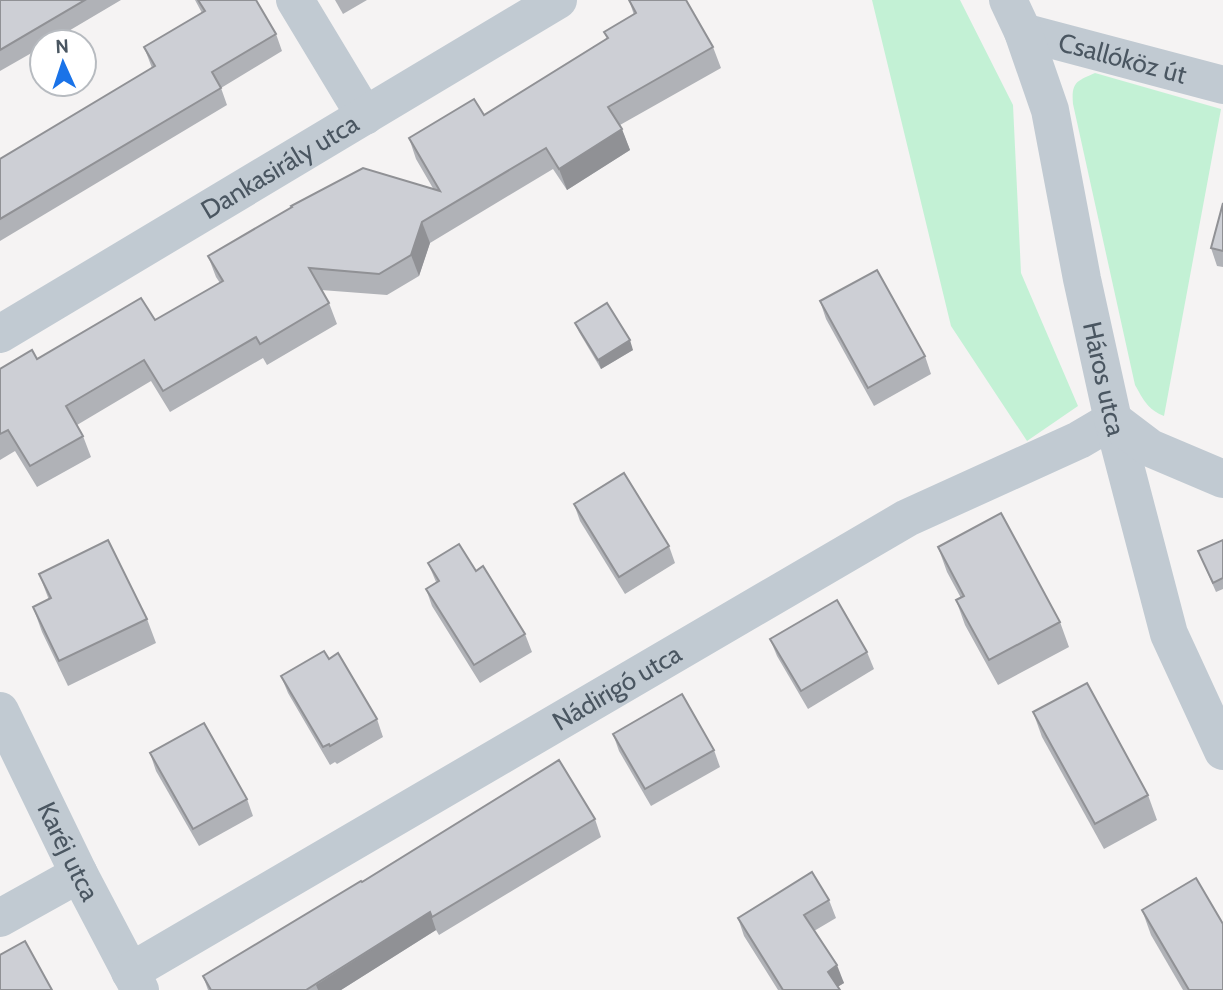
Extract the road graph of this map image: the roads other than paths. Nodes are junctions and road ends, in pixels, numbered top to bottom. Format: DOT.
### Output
graph roads {
  1 [pos="295,0"];
  2 [pos="558,0"];
  3 [pos="1015,16"];
  4 [pos="1223,85"];
  5 [pos="365,116"];
  6 [pos="0,334"];
  7 [pos="1113,420"];
  8 [pos="1223,479"];
  9 [pos="0,711"];
  10 [pos="1223,751"];
  11 [pos="79,874"];
  12 [pos="0,918"];
  13 [pos="135,981"];
  1 -- 5 [label="street"];
  2 -- 5 [label="street, Dankasirály utca"];
  3 -- 4 [label="street, Csallóköz út"];
  3 -- 7 [label="street, Háros utca"];
  5 -- 6 [label="street, Dankasirály utca"];
  7 -- 8 [label="street"];
  7 -- 10 [label="street, Háros utca"];
  7 -- 13 [label="street, Nádirigó utca"];
  9 -- 11 [label="street, Karéj utca"];
  11 -- 12 [label="street"];
  11 -- 13 [label="street, Karéj utca"];
}
